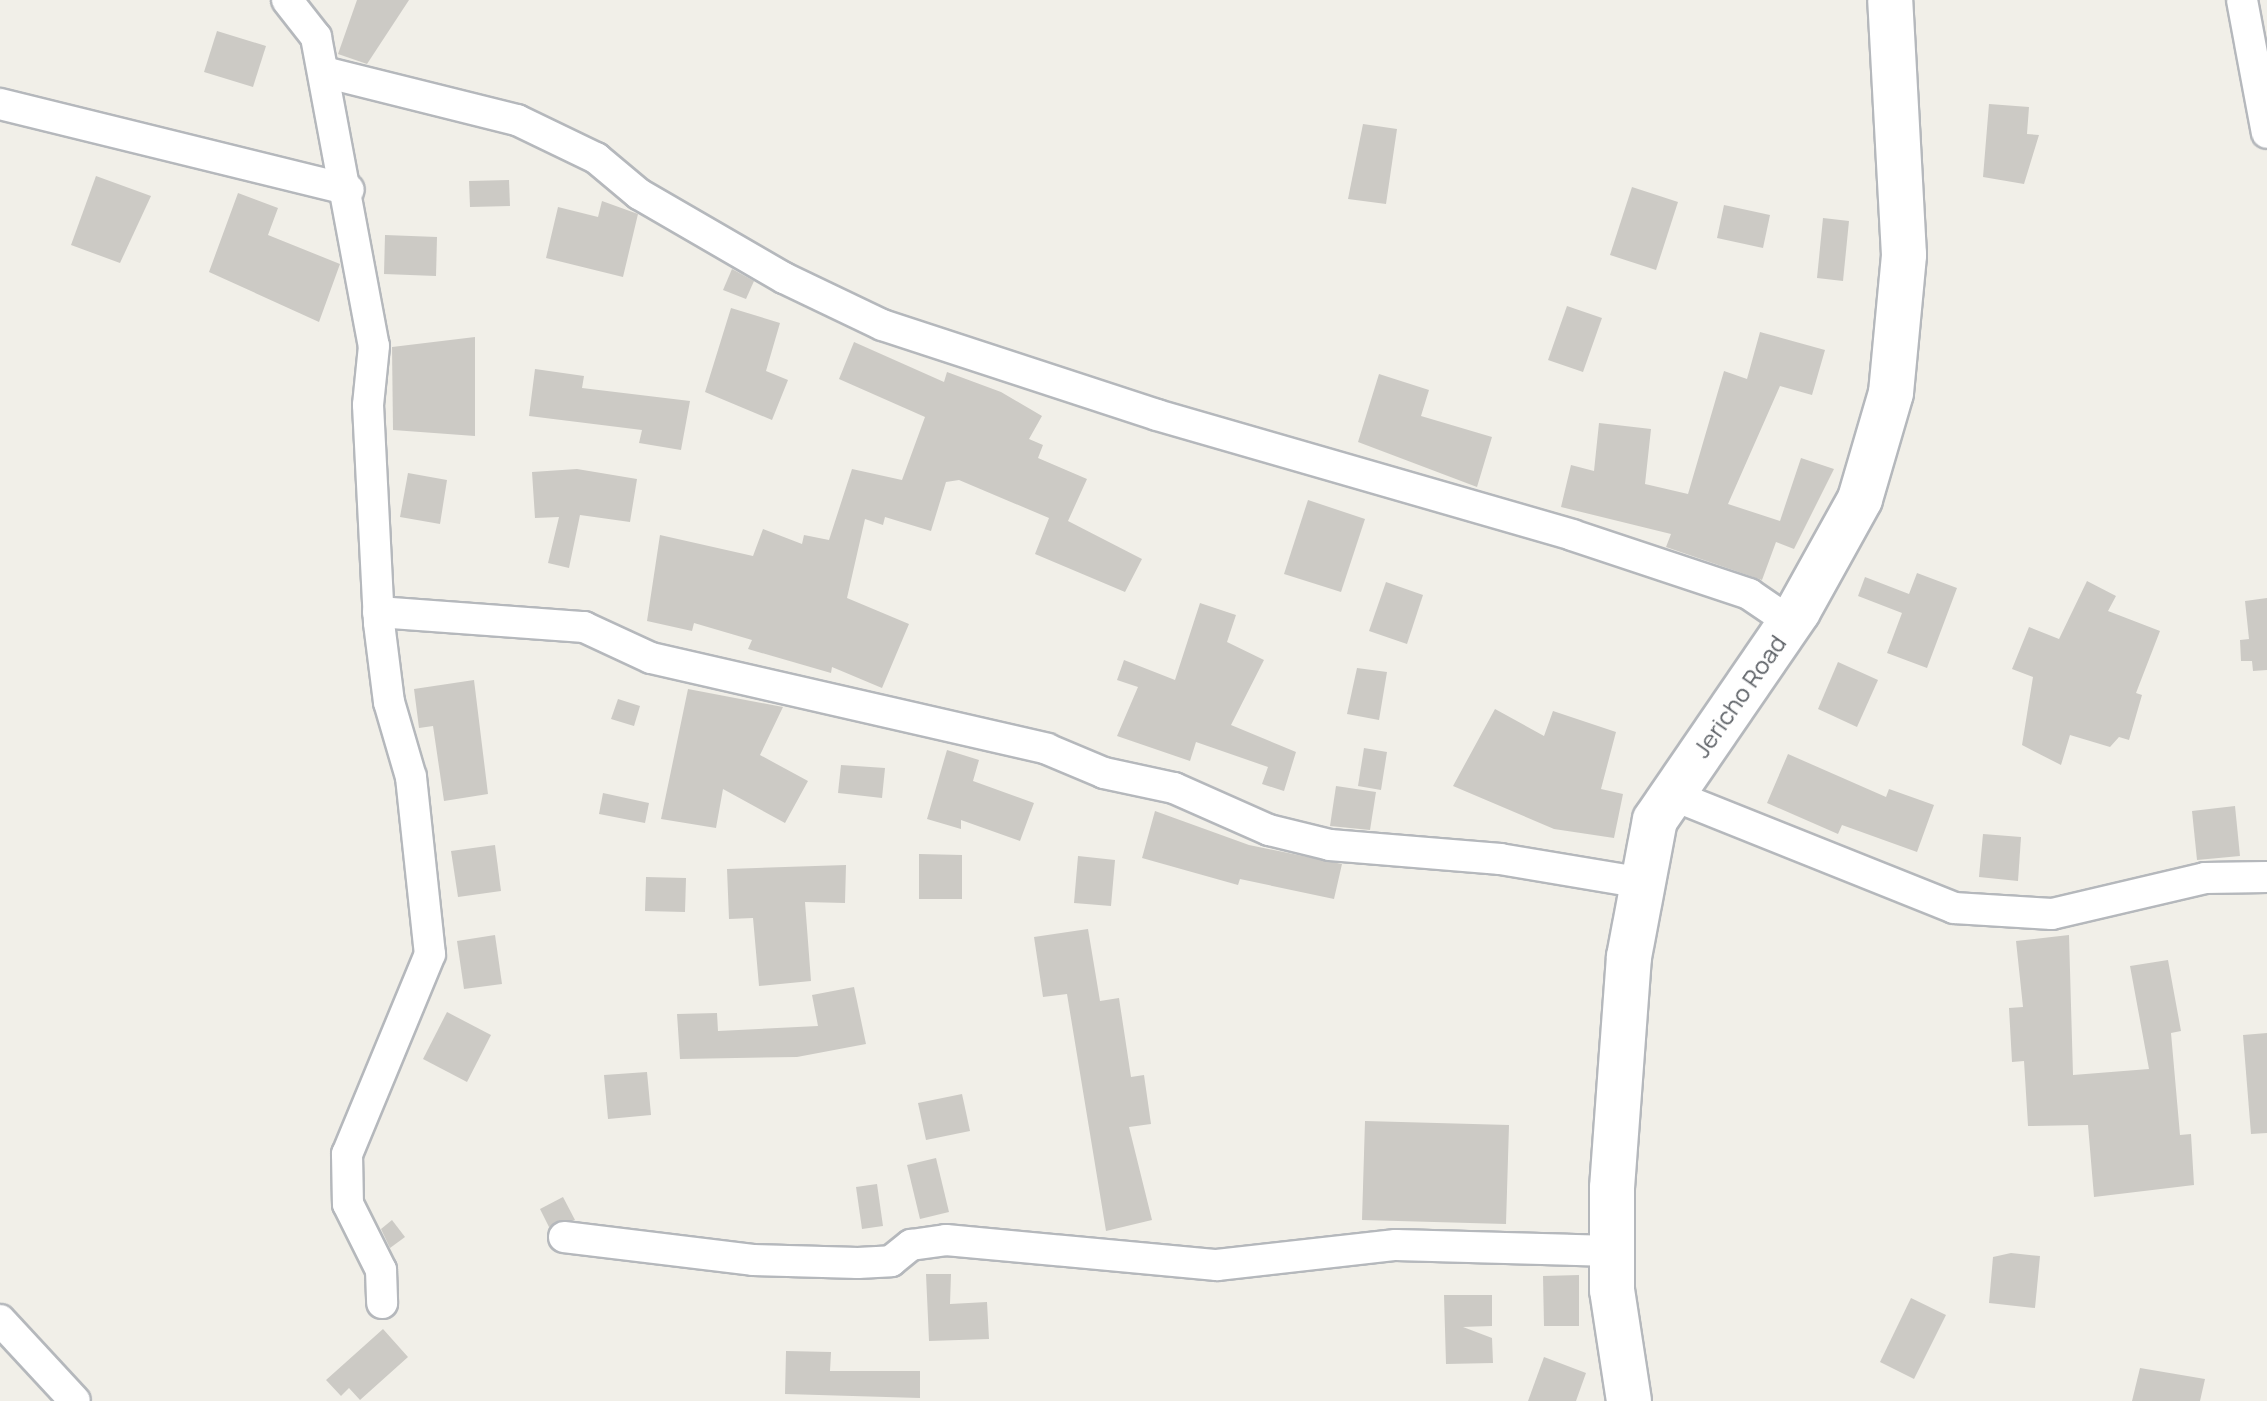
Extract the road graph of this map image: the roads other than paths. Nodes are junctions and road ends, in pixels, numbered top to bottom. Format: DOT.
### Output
graph roads {
  1 [pos="287,0"];
  2 [pos="1890,0"];
  3 [pos="2242,0"];
  4 [pos="324,72"];
  5 [pos="0,104"];
  6 [pos="2267,133"];
  7 [pos="349,190"];
  8 [pos="378,612"];
  9 [pos="1790,622"];
  10 [pos="1672,795"];
  11 [pos="2267,877"];
  12 [pos="1644,883"];
  13 [pos="564,1237"];
  14 [pos="1612,1251"];
  15 [pos="382,1303"];
  16 [pos="3,1329"];
  17 [pos="75,1401"];
  18 [pos="1629,1401"];
  1 -- 4 [label="street"];
  2 -- 9 [label="street, Jericho Road"];
  3 -- 6 [label="street"];
  4 -- 7 [label="street"];
  4 -- 9 [label="street"];
  5 -- 7 [label="street"];
  7 -- 8 [label="street"];
  8 -- 12 [label="street"];
  8 -- 15 [label="street"];
  9 -- 10 [label="street, Jericho Road"];
  10 -- 11 [label="street"];
  10 -- 12 [label="street, Jericho Road"];
  12 -- 14 [label="street, Jericho Road"];
  13 -- 14 [label="street"];
  14 -- 18 [label="street, Jericho Road"];
  16 -- 17 [label="street"];
}
